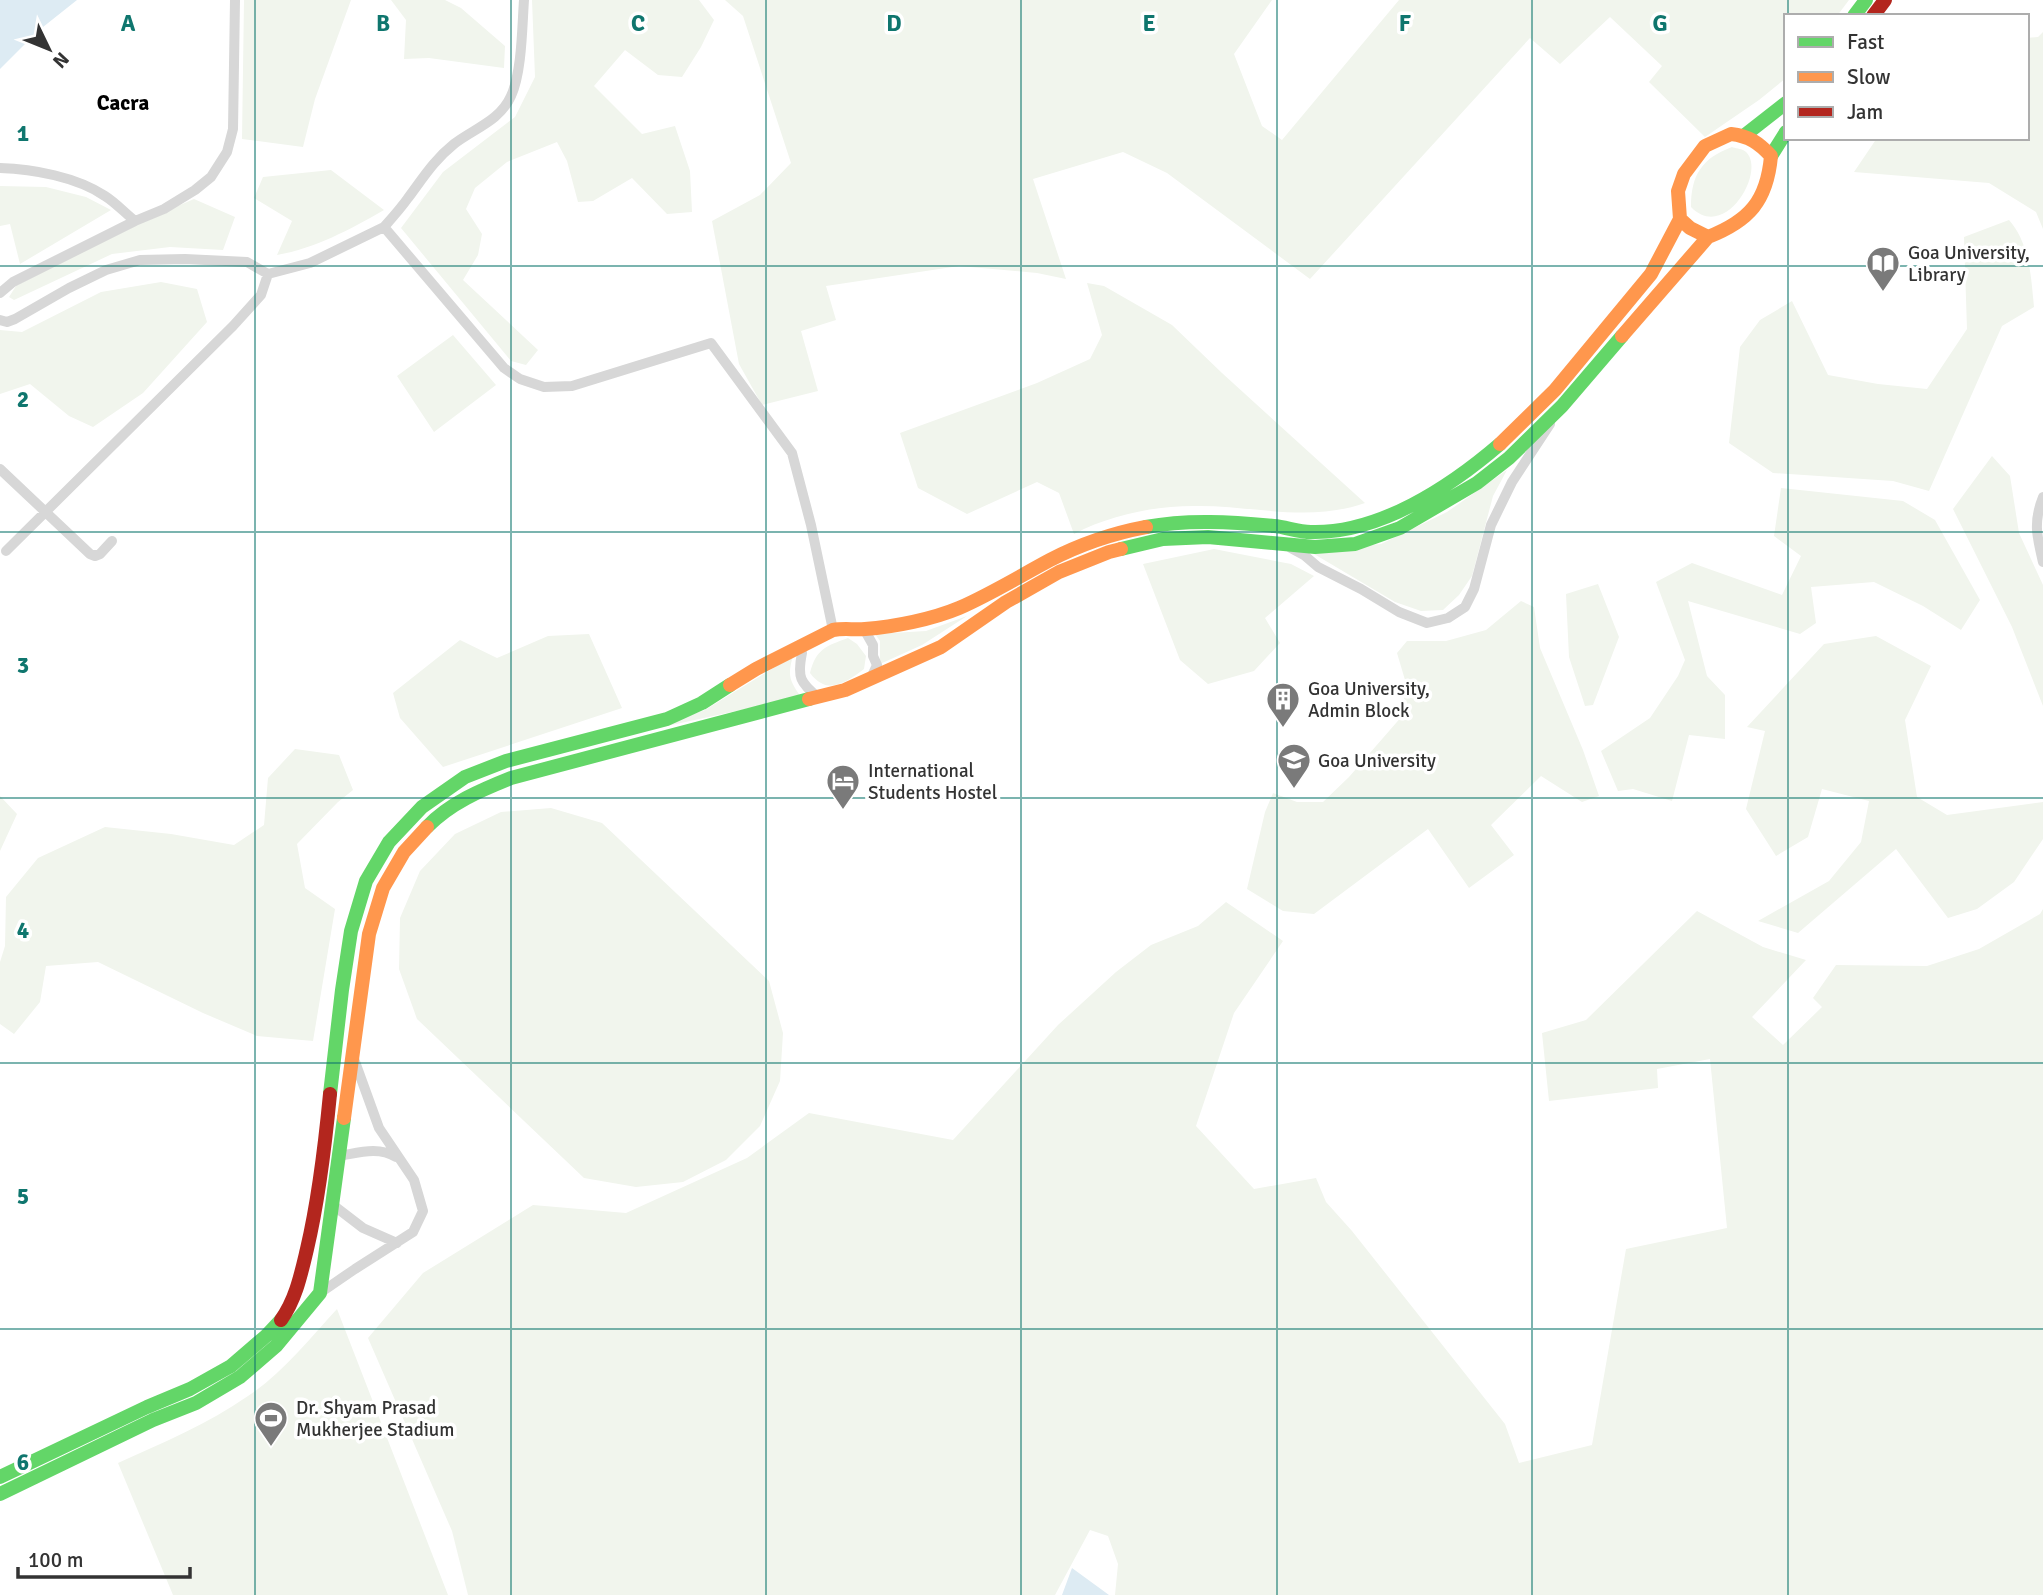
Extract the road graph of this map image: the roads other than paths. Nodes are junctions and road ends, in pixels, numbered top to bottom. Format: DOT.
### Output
graph roads {
  1 [pos="235,0"];
  2 [pos="524,0"];
  3 [pos="1784,105"];
  4 [pos="1745,135"];
  5 [pos="1784,135"];
  6 [pos="1771,156"];
  7 [pos="0,168"];
  8 [pos="1679,219"];
  9 [pos="135,221"];
  10 [pos="384,227"];
  11 [pos="1708,237"];
  12 [pos="268,274"];
  13 [pos="0,293"];
  14 [pos="0,320"];
  15 [pos="1562,406"];
  16 [pos="0,469"];
  17 [pos="2043,497"];
  18 [pos="46,512"];
  19 [pos="112,541"];
  20 [pos="1284,544"];
  21 [pos="6,551"];
  22 [pos="2043,562"];
  23 [pos="864,629"];
  24 [pos="833,630"];
  25 [pos="816,637"];
  26 [pos="802,653"];
  27 [pos="870,681"];
  28 [pos="820,698"];
  29 [pos="351,1057"];
  30 [pos="335,1059"];
  31 [pos="339,1156"];
  32 [pos="399,1159"];
  33 [pos="333,1205"];
  34 [pos="397,1243"];
  35 [pos="320,1293"];
  36 [pos="137,1420"];
  37 [pos="0,1477"];
  38 [pos="0,1494"];
  1 -- 9 [label="street"];
  2 -- 10 [label="street"];
  3 -- 4 [label="main road"];
  4 -- 6 [label="main road"];
  4 -- 8 [label="main road"];
  5 -- 6 [label="main road"];
  6 -- 11 [label="main road"];
  7 -- 9 [label="street"];
  8 -- 11 [label="main road"];
  8 -- 23 [label="main road"];
  9 -- 13 [label="street"];
  10 -- 12 [label="street"];
  10 -- 24 [label="street"];
  11 -- 15 [label="main road"];
  12 -- 14 [label="street"];
  12 -- 18 [label="street"];
  15 -- 20 [label="main road"];
  15 -- 20 [label="street"];
  16 -- 18 [label="street"];
  17 -- 22 [label="street"];
  18 -- 19 [label="street"];
  18 -- 21 [label="street"];
  20 -- 27 [label="main road"];
  23 -- 24 [label="main road"];
  23 -- 27 [label="street"];
  24 -- 25 [label="main road"];
  25 -- 26 [label="main road"];
  25 -- 30 [label="main road"];
  26 -- 28 [label="street"];
  27 -- 28 [label="main road"];
  28 -- 29 [label="main road"];
  29 -- 30 [label="main road"];
  29 -- 31 [label="main road"];
  29 -- 32 [label="street"];
  30 -- 36 [label="main road"];
  31 -- 32 [label="street"];
  31 -- 33 [label="main road"];
  32 -- 34 [label="street"];
  33 -- 34 [label="street"];
  33 -- 35 [label="main road"];
  34 -- 35 [label="street"];
  35 -- 36 [label="main road"];
  36 -- 37 [label="main road"];
  36 -- 38 [label="main road"];
}
